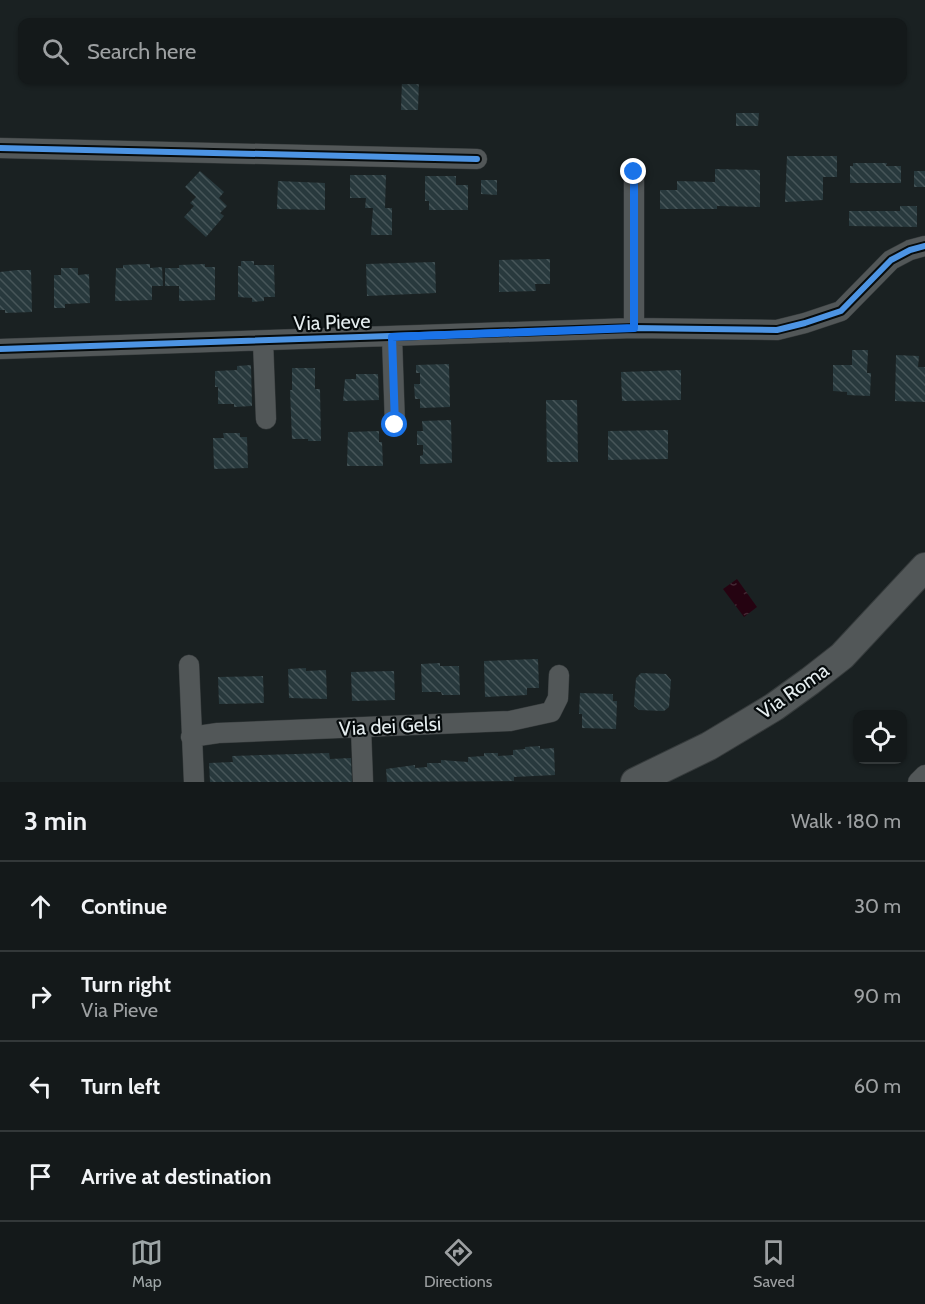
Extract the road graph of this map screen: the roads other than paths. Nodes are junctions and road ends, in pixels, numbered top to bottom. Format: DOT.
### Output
graph roads {
  1 [pos="0,148"];
  2 [pos="477,159"];
  3 [pos="634,172"];
  4 [pos="925,246"];
  5 [pos="634,328"];
  6 [pos="392,337"];
  7 [pos="263,341"];
  8 [pos="0,349"];
  9 [pos="266,419"];
  10 [pos="395,425"];
  11 [pos="925,568"];
  12 [pos="189,665"];
  13 [pos="559,675"];
  14 [pos="362,728"];
  15 [pos="191,737"];
  16 [pos="925,775"];
  17 [pos="194,782"];
  18 [pos="363,782"];
  19 [pos="635,782"];
  20 [pos="918,782"];
  1 -- 2 [label="street"];
  3 -- 5 [label="street"];
  4 -- 5 [label="street, Via Pieve"];
  5 -- 6 [label="street, Via Pieve"];
  6 -- 7 [label="street, Via Pieve"];
  6 -- 10 [label="street"];
  7 -- 8 [label="street, Via Pieve"];
  7 -- 9 [label="street"];
  11 -- 19 [label="main road, Via Roma"];
  12 -- 15 [label="street"];
  13 -- 14 [label="street, Via dei Gelsi"];
  14 -- 15 [label="street, Via dei Gelsi"];
  14 -- 18 [label="street"];
  15 -- 17 [label="street"];
  16 -- 20 [label="street"];
}
